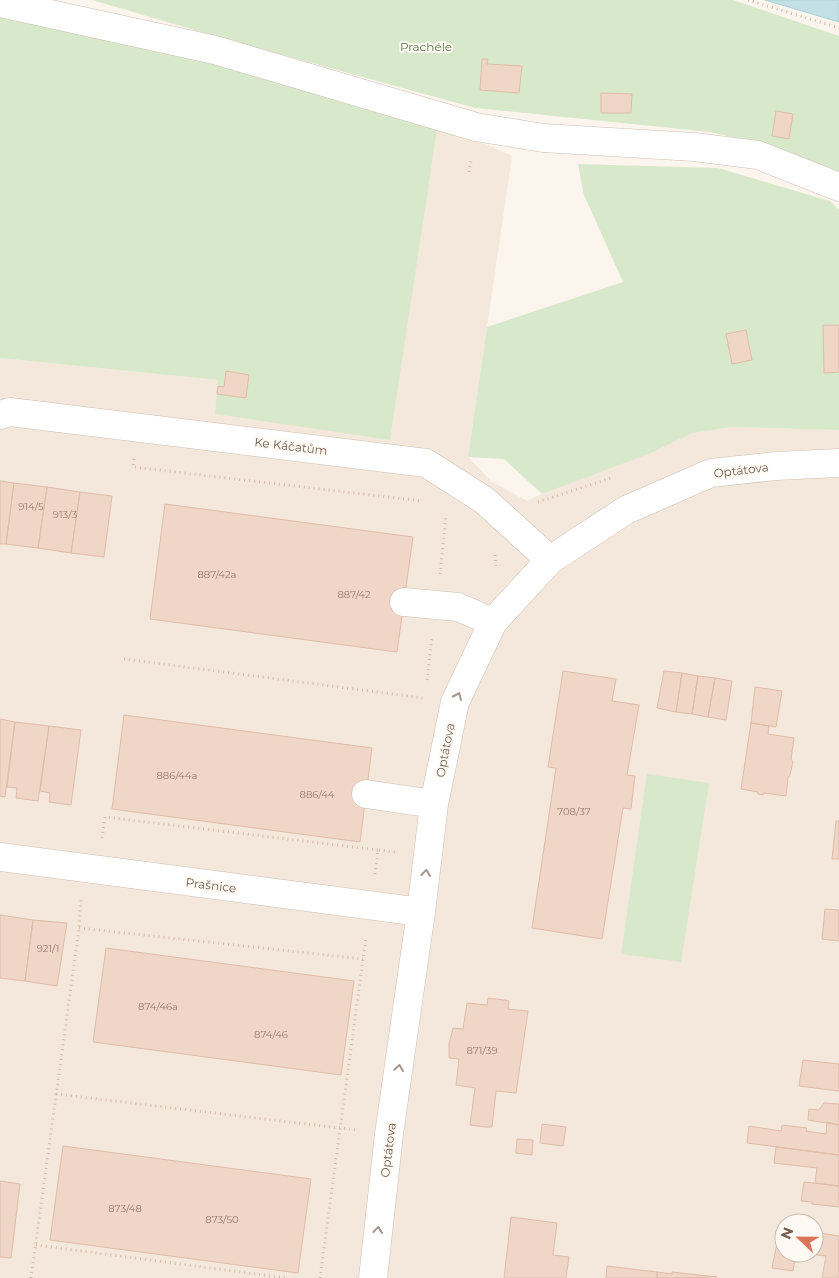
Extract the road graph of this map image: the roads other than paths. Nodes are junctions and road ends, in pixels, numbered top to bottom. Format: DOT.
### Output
graph roads {
  1 [pos="0,3"];
  2 [pos="839,187"];
  3 [pos="0,415"];
  4 [pos="839,463"];
  5 [pos="550,560"];
  6 [pos="404,602"];
  7 [pos="493,622"];
  8 [pos="366,794"];
  9 [pos="434,804"];
  10 [pos="0,857"];
  11 [pos="421,912"];
  12 [pos="373,1278"];
  1 -- 2 [label="street"];
  3 -- 5 [label="street, Ke Káčatům"];
  4 -- 5 [label="street, Optátova"];
  5 -- 7 [label="street, Optátova"];
  6 -- 7 [label="street"];
  9 -- 7 [label="street, Optátova, one-way"];
  8 -- 9 [label="street"];
  11 -- 9 [label="street, Optátova, one-way"];
  10 -- 11 [label="street, Prašnice"];
  12 -- 11 [label="street, Optátova, one-way"];
}
